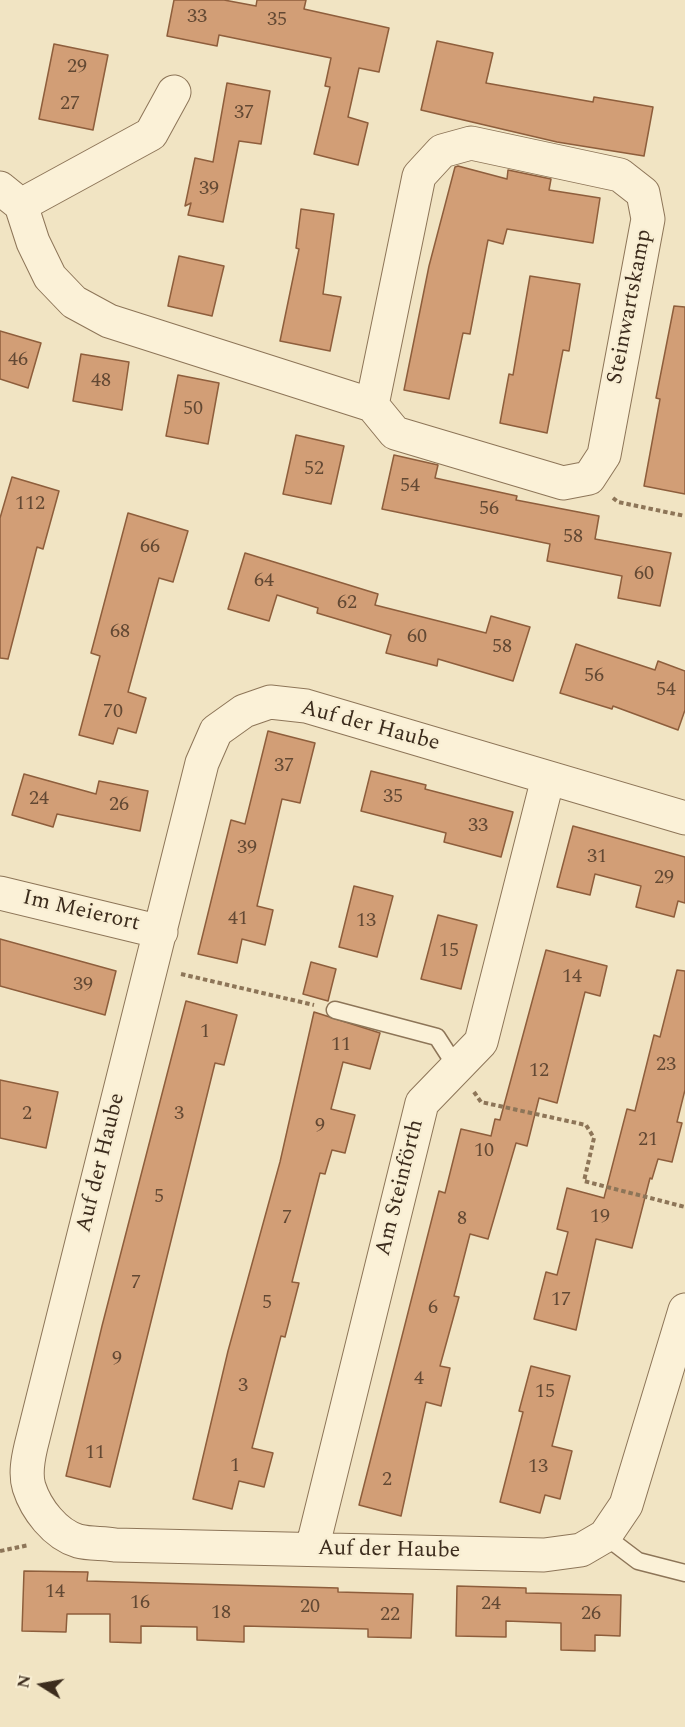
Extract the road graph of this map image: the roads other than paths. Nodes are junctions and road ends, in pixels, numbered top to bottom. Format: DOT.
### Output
graph roads {
  1 [pos="174,92"];
  2 [pos="11,196"];
  3 [pos="372,405"];
  4 [pos="548,778"];
  5 [pos="685,818"];
  6 [pos="0,893"];
  7 [pos="161,932"];
  8 [pos="335,1010"];
  9 [pos="457,1068"];
  10 [pos="685,1310"];
  11 [pos="605,1536"];
  12 [pos="312,1549"];
  13 [pos="685,1573"];
  1 -- 2 [label="street"];
  2 -- 3 [label="street"];
  3 -- 3 [label="street, Steinwartskamp"];
  4 -- 5 [label="street, Auf der Haube"];
  4 -- 7 [label="street, Auf der Haube"];
  4 -- 9 [label="street, Am Steinförth"];
  6 -- 7 [label="street, Im Meierort"];
  7 -- 12 [label="street, Auf der Haube"];
  8 -- 9 [label="lane"];
  9 -- 12 [label="street, Am Steinförth"];
  10 -- 11 [label="street, Auf der Haube"];
  11 -- 12 [label="street, Auf der Haube"];
  11 -- 13 [label="lane"];
}
